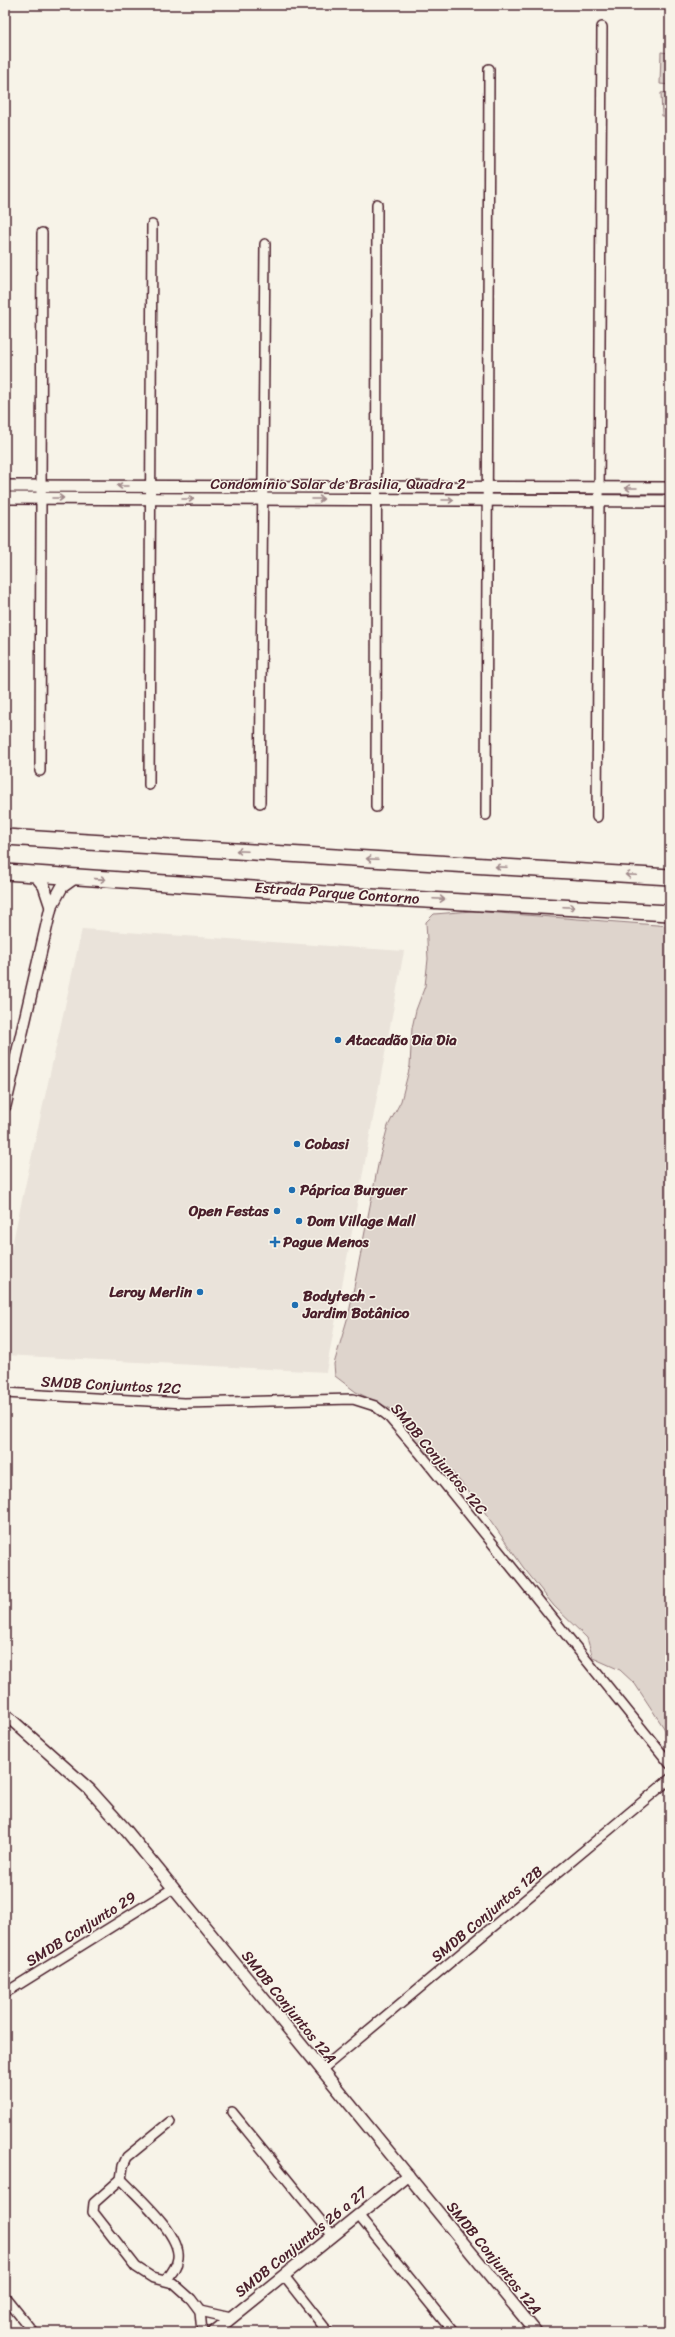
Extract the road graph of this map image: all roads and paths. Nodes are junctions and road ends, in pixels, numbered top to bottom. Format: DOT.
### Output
graph roads {
  1 [pos="602,27"];
  2 [pos="489,69"];
  3 [pos="377,204"];
  4 [pos="152,225"];
  5 [pos="42,233"];
  6 [pos="265,244"];
  7 [pos="5,486"];
  8 [pos="40,486"];
  9 [pos="151,486"];
  10 [pos="263,487"];
  11 [pos="376,487"];
  12 [pos="488,488"];
  13 [pos="599,488"];
  14 [pos="670,488"];
  15 [pos="5,498"];
  16 [pos="40,498"];
  17 [pos="151,498"];
  18 [pos="263,499"];
  19 [pos="376,499"];
  20 [pos="488,500"];
  21 [pos="599,500"];
  22 [pos="670,501"];
  23 [pos="40,771"];
  24 [pos="148,785"];
  25 [pos="260,803"];
  26 [pos="376,807"];
  27 [pos="486,815"];
  28 [pos="597,817"];
  29 [pos="5,837"];
  30 [pos="5,872"];
  31 [pos="33,873"];
  32 [pos="76,877"];
  33 [pos="670,877"];
  34 [pos="50,907"];
  35 [pos="670,913"];
  36 [pos="5,1106"];
  37 [pos="5,1393"];
  38 [pos="5,1714"];
  39 [pos="670,1764"];
  40 [pos="670,1779"];
  41 [pos="172,1889"];
  42 [pos="5,1993"];
  43 [pos="321,2070"];
  44 [pos="232,2112"];
  45 [pos="170,2122"];
  46 [pos="408,2174"];
  47 [pos="121,2179"];
  48 [pos="359,2216"];
  49 [pos="333,2236"];
  50 [pos="284,2276"];
  51 [pos="166,2280"];
  52 [pos="5,2297"];
  53 [pos="200,2311"];
  54 [pos="231,2318"];
  55 [pos="33,2332"];
  56 [pos="202,2332"];
  57 [pos="214,2332"];
  58 [pos="328,2332"];
  59 [pos="454,2332"];
  60 [pos="536,2332"];
  1 -- 13 [label="street"];
  2 -- 12 [label="street"];
  3 -- 11 [label="street"];
  4 -- 9 [label="street"];
  5 -- 8 [label="street"];
  6 -- 10 [label="street"];
  7 -- 8 [label="street, Condomínio Solar de Brasilia, Quadra 2"];
  9 -- 8 [label="street, Condomínio Solar de Brasilia, Quadra 2, one-way"];
  8 -- 16 [label="street"];
  9 -- 10 [label="street, Condomínio Solar de Brasilia, Quadra 2"];
  9 -- 17 [label="street"];
  10 -- 11 [label="street, Condomínio Solar de Brasilia, Quadra 2"];
  10 -- 18 [label="street"];
  11 -- 12 [label="street, Condomínio Solar de Brasilia, Quadra 2"];
  11 -- 19 [label="street"];
  12 -- 13 [label="street, Condomínio Solar de Brasilia, Quadra 2"];
  12 -- 20 [label="street"];
  14 -- 13 [label="street, Condomínio Solar de Brasilia, Quadra 2, one-way"];
  13 -- 21 [label="street"];
  15 -- 16 [label="street, Condomínio Solar de Brasilia, Quadra 2"];
  16 -- 17 [label="street, Condomínio Solar de Brasilia, Quadra 2, one-way"];
  16 -- 23 [label="street"];
  17 -- 18 [label="street, Condomínio Solar de Brasilia, Quadra 2, one-way"];
  17 -- 24 [label="street"];
  18 -- 19 [label="street, Condomínio Solar de Brasilia, Quadra 2, one-way"];
  18 -- 25 [label="street"];
  19 -- 20 [label="street, Condomínio Solar de Brasilia, Quadra 2, one-way"];
  19 -- 26 [label="street"];
  20 -- 21 [label="street, Condomínio Solar de Brasilia, Quadra 2"];
  20 -- 27 [label="street"];
  21 -- 22 [label="street, Condomínio Solar de Brasilia, Quadra 2"];
  21 -- 28 [label="street"];
  33 -- 29 [label="highway, one-way"];
  30 -- 31 [label="highway, Estrada Parque Contorno"];
  31 -- 32 [label="highway, Estrada Parque Contorno"];
  31 -- 34 [label="street"];
  32 -- 34 [label="street"];
  32 -- 35 [label="highway, Estrada Parque Contorno, one-way"];
  34 -- 36 [label="street"];
  37 -- 39 [label="street, SMDB Conjuntos 12C"];
  38 -- 41 [label="street, SMDB Conjuntos 12A"];
  40 -- 43 [label="street, SMDB Conjuntos 12B"];
  41 -- 42 [label="street, SMDB Conjunto 29"];
  41 -- 43 [label="street, SMDB Conjuntos 12A"];
  43 -- 46 [label="street, SMDB Conjuntos 12A"];
  44 -- 49 [label="street"];
  45 -- 47 [label="street"];
  46 -- 48 [label="street, SMDB Conjuntos 26 a 27"];
  46 -- 60 [label="street, SMDB Conjuntos 12A"];
  47 -- 51 [label="street"];
  47 -- 51 [label="street"];
  48 -- 49 [label="street, SMDB Conjuntos 26 a 27"];
  48 -- 59 [label="street"];
  49 -- 50 [label="street, SMDB Conjuntos 26 a 27"];
  50 -- 54 [label="street, SMDB Conjuntos 26 a 27"];
  50 -- 58 [label="street"];
  51 -- 53 [label="street"];
  52 -- 55 [label="street"];
  53 -- 54 [label="street"];
  53 -- 56 [label="street"];
  54 -- 57 [label="street, SMDB Conjuntos 26 a 27"];
}
